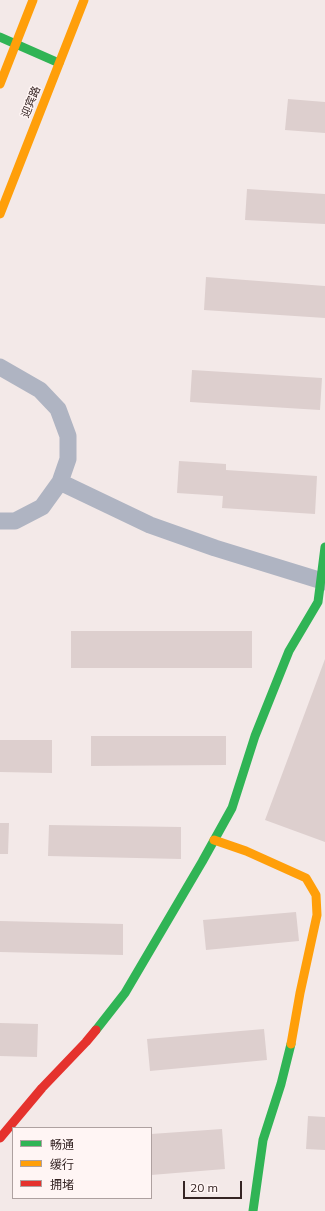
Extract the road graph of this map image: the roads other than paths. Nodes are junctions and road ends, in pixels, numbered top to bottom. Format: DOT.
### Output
graph roads {
  1 [pos="34,0"];
  2 [pos="84,0"];
  3 [pos="0,37"];
  4 [pos="16,44"];
  5 [pos="59,63"];
  6 [pos="0,84"];
  7 [pos="0,214"];
  8 [pos="0,366"];
  9 [pos="60,482"];
  10 [pos="0,521"];
  11 [pos="325,547"];
  12 [pos="323,581"];
  13 [pos="214,840"];
  14 [pos="0,1138"];
  15 [pos="253,1211"];
  1 -- 4 [label="street"];
  2 -- 5 [label="street, 迎宾路"];
  3 -- 4 [label="street"];
  4 -- 5 [label="street"];
  4 -- 6 [label="street"];
  5 -- 7 [label="street, 迎宾路"];
  8 -- 9 [label="street"];
  9 -- 10 [label="street"];
  9 -- 12 [label="street"];
  11 -- 12 [label="street"];
  12 -- 13 [label="street"];
  13 -- 14 [label="street"];
  13 -- 15 [label="street"];
}
